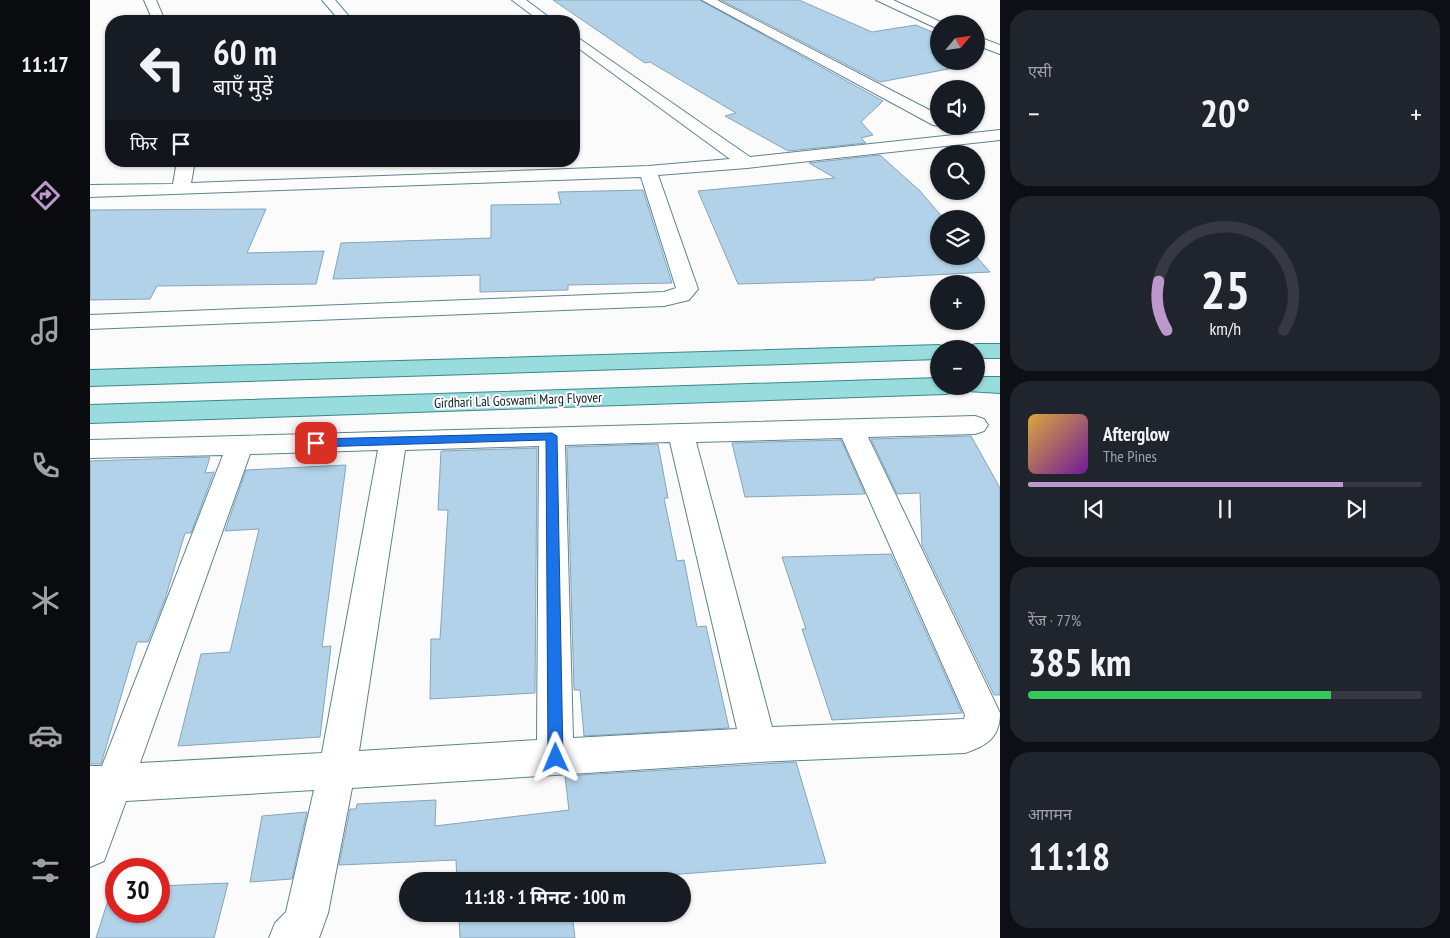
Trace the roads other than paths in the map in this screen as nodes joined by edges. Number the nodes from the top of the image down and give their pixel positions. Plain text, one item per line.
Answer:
1 (150, 0) edge
2 (328, 0) edge
3 (518, 0) edge
4 (708, 0) edge
5 (882, 0) edge
6 (156, 15) edge
7 (342, 15) edge
8 (539, 15) edge
9 (930, 20) edge
10 (580, 44) edge
11 (985, 44) edge
12 (1000, 50) edge
13 (930, 117) edge
14 (963, 135) edge
15 (1000, 135) edge
16 (970, 139) junction
17 (747, 163) junction
18 (185, 167) edge
19 (648, 171) junction
20 (181, 189) junction
21 (90, 191) edge
22 (90, 322) edge
23 (1000, 350) edge
24 (985, 351) edge
25 (930, 352) edge
26 (90, 378) edge
27 (1000, 384) edge
28 (985, 385) edge
29 (930, 387) edge
30 (90, 414) edge
31 (975, 424) dead end
32 (851, 428) junction
33 (682, 433) junction
34 (552, 436) junction
35 (393, 441) junction
36 (240, 445) junction
37 (90, 449) edge
38 (759, 745) junction
39 (556, 758) junction
40 (337, 771) junction
41 (102, 784) edge
42 (90, 846) edge
43 (290, 938) edge

1 - 6 street
2 - 7 street
3 - 8 street
4 - 13 street
5 - 9 street
10 - 17 street
11 - 12 street
14 - 16 street
15 - 16 street
16 - 17 street
17 - 19 street
18 - 20 street
19 - 20 street
19 - 22 street
20 - 21 street
23 - 24 main road
25 - 26 main road
27 - 28 main road
29 - 30 main road, Girdhari Lal Goswami Marg Flyover
31 - 32 street
32 - 33 street
32 - 38 street
33 - 34 street
33 - 38 street
34 - 35 street
34 - 39 street
35 - 36 street
35 - 40 street
36 - 37 street
36 - 41 street
38 - 39 street
39 - 40 street
40 - 41 street
40 - 43 street
41 - 42 street

